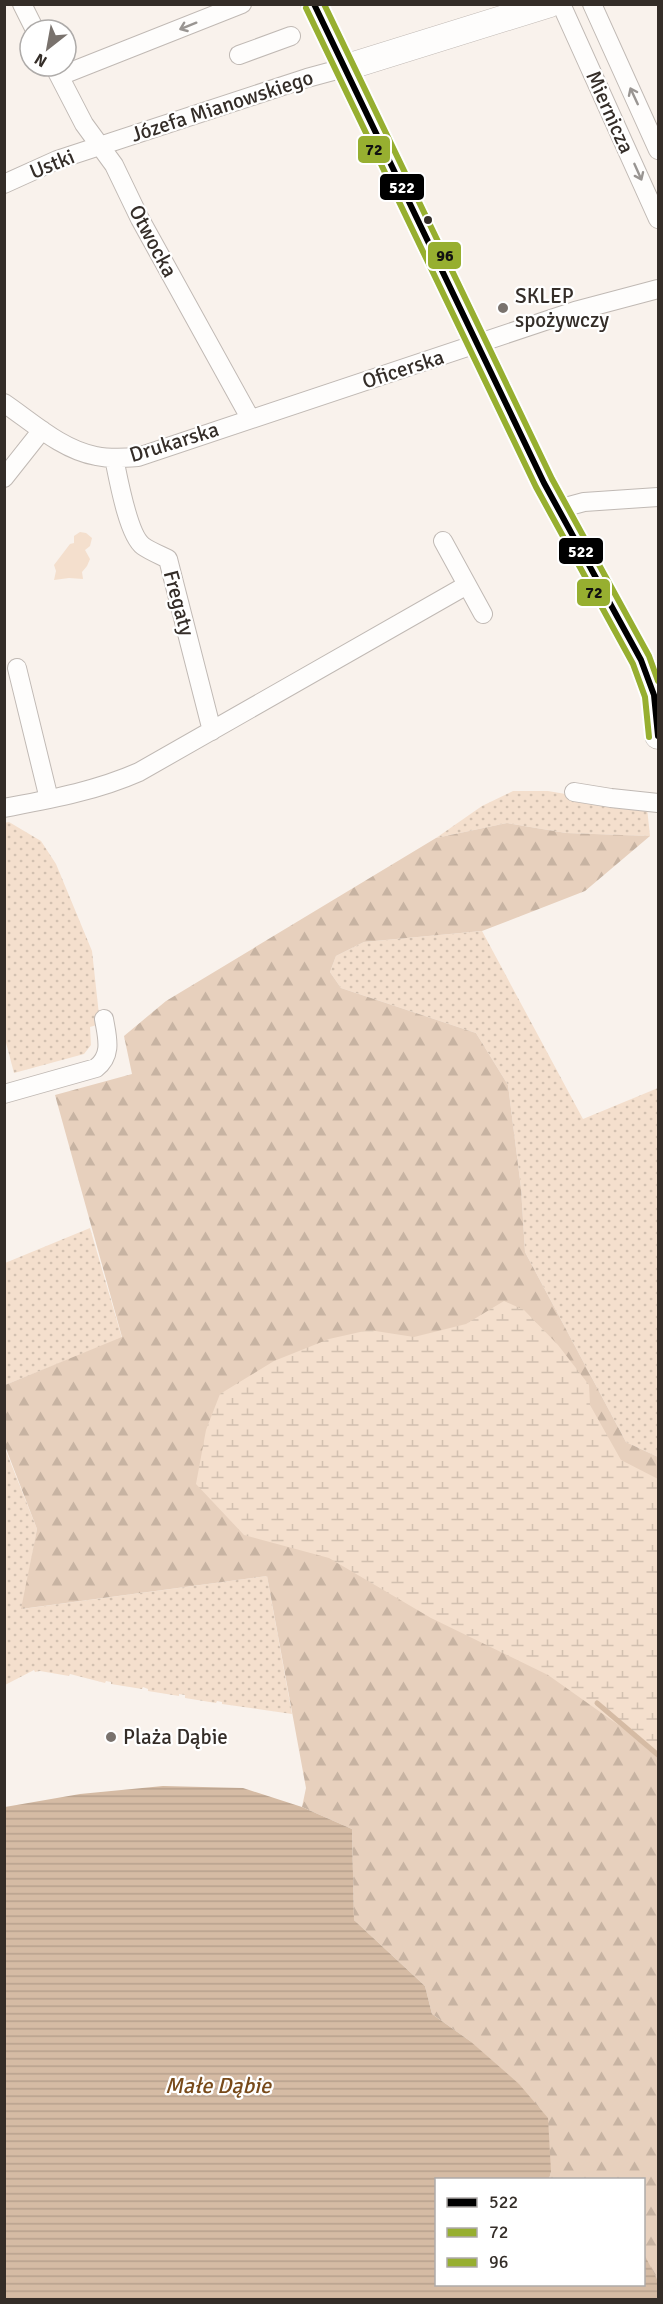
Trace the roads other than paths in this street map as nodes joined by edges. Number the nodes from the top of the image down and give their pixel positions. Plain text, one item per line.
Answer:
1 (22, 4) edge
2 (242, 4) edge
3 (314, 4) edge
4 (550, 4) edge
5 (561, 4) edge
6 (592, 4) edge
7 (29, 18) edge
8 (291, 36) dead end
9 (239, 56) dead end
10 (78, 63) edge
11 (344, 68) junction
12 (61, 78) edge
13 (100, 146) junction
14 (658, 150) edge
15 (4, 184) edge
16 (658, 219) edge
17 (658, 290) edge
18 (479, 344) junction
19 (4, 403) edge
20 (250, 418) junction
21 (42, 430) junction
22 (114, 458) junction
23 (4, 478) edge
24 (658, 497) edge
25 (558, 509) junction
26 (443, 541) dead end
27 (466, 585) junction
28 (483, 614) dead end
29 (17, 668) dead end
30 (212, 730) junction
31 (658, 736) edge
32 (574, 792) dead end
33 (50, 800) junction
34 (658, 803) edge
35 (4, 808) edge
36 (104, 1019) dead end
37 (4, 1094) edge

1 - 7 street
2 -> 10 street
3 - 11 street
4 - 11 street
5 -> 16 street, Miernicza
14 -> 6 street, Miernicza
8 - 9 street
11 - 13 street, Józefa Mianowskiego
11 - 18 street
12 - 13 street, Otwocka
13 - 15 street, Ustki
13 - 20 street, Otwocka
17 - 18 street, Oficerska
18 - 20 street, Oficerska
18 - 25 street
19 - 21 street, Drukarska
20 - 22 street, Drukarska
21 - 22 street, Drukarska
21 - 23 street
22 - 30 street, Fregaty
24 - 25 street
25 - 31 street
26 - 27 street
27 - 28 street
27 - 30 street
29 - 33 street
30 - 33 street
32 - 34 street
33 - 35 street
36 - 37 street

